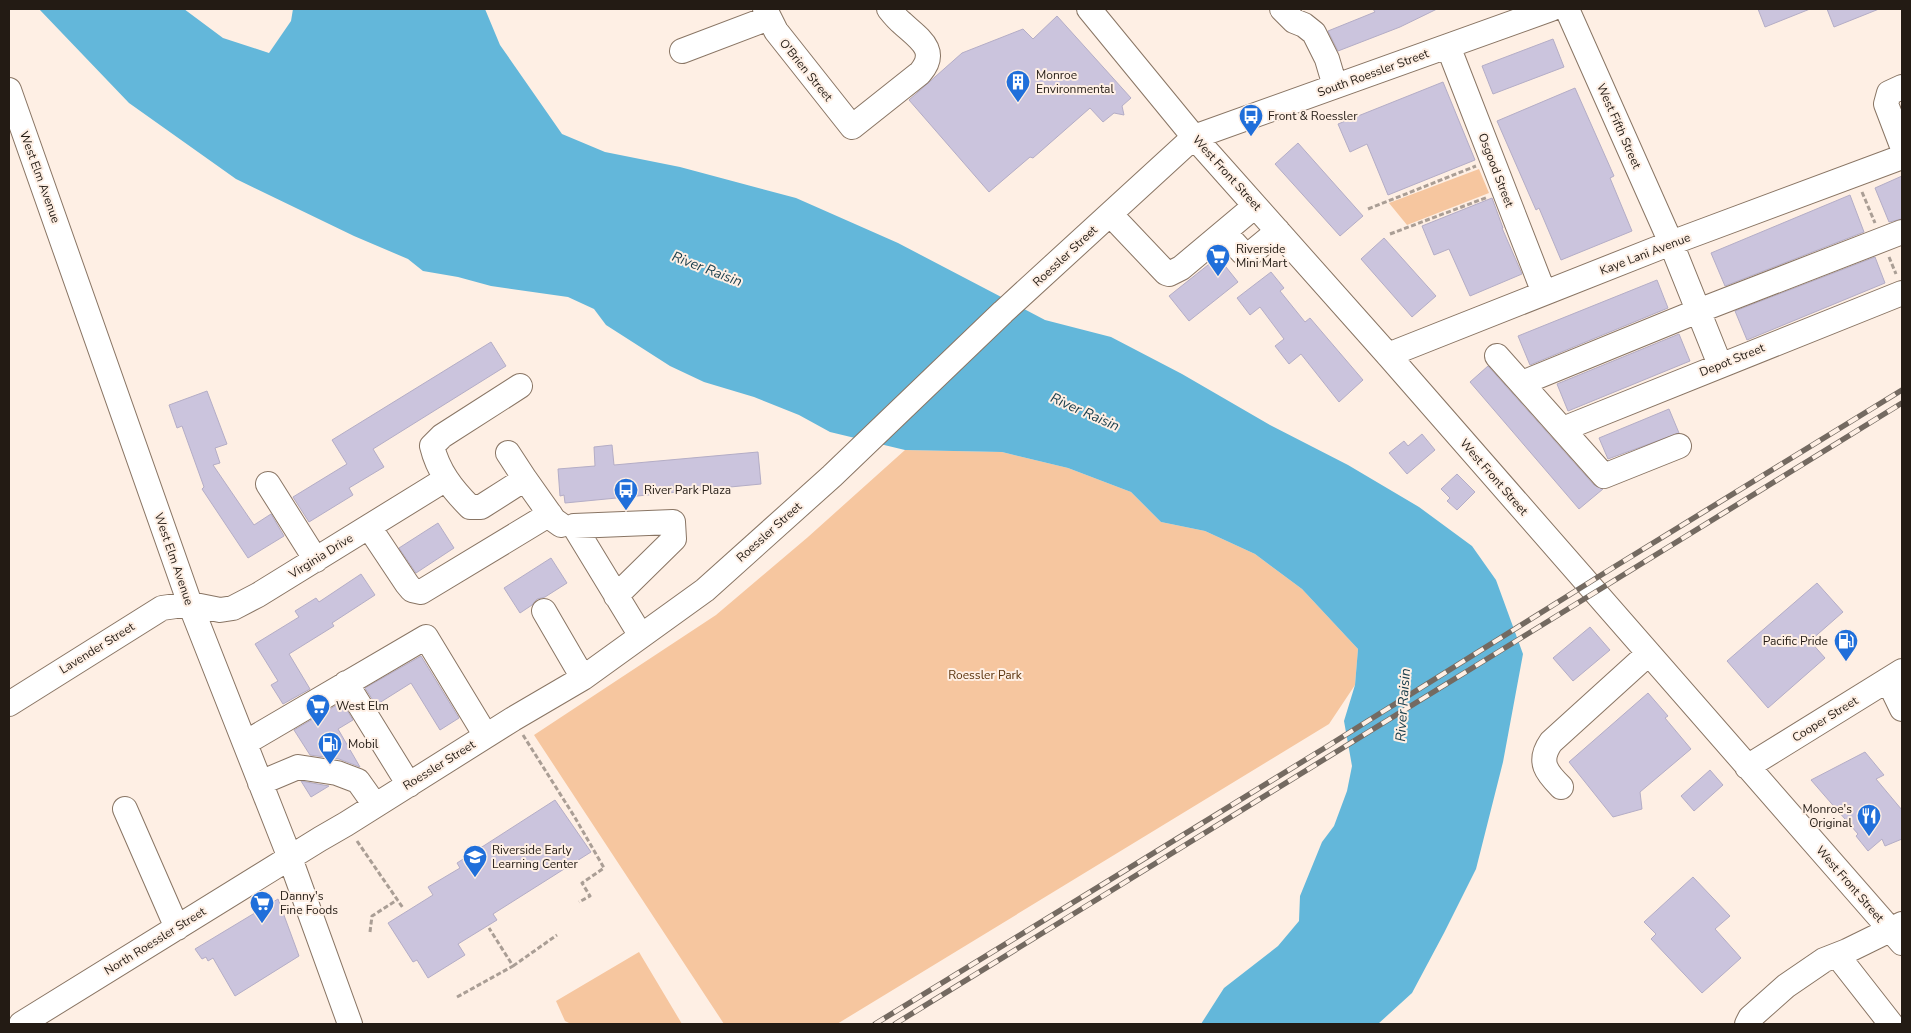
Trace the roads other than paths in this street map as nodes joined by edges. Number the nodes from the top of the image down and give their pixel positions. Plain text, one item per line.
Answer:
1 (889, 9) edge
2 (1090, 9) edge
3 (1282, 9) edge
4 (1551, 9) edge
5 (1567, 9) edge
6 (767, 14) edge
7 (1448, 46) junction
8 (682, 51) dead end
9 (1335, 86) junction
10 (1902, 88) edge
11 (9, 90) edge
12 (1194, 137) junction
13 (1902, 146) edge
14 (1902, 157) edge
15 (1255, 206) junction
16 (1110, 214) junction
17 (1278, 231) junction
18 (1224, 232) junction
19 (1902, 232) edge
20 (1671, 243) junction
21 (1544, 293) junction
22 (1902, 293) edge
23 (1698, 311) junction
24 (1388, 355) junction
25 (1497, 356) dead end
26 (1720, 365) junction
27 (1522, 383) junction
28 (520, 386) dead end
29 (1563, 429) junction
30 (1679, 446) dead end
31 (508, 454) dead end
32 (525, 479) junction
33 (446, 480) junction
34 (268, 484) dead end
35 (550, 514) junction
36 (574, 526) junction
37 (369, 527) junction
38 (316, 560) junction
39 (616, 596) junction
40 (190, 604) junction
41 (544, 612) dead end
42 (641, 636) junction
43 (1648, 654) junction
44 (1895, 676) edge
45 (583, 678) junction
46 (346, 683) junction
47 (9, 704) edge
48 (1902, 709) edge
49 (486, 736) junction
50 (244, 743) junction
51 (1747, 767) junction
52 (260, 782) junction
53 (409, 784) junction
54 (1561, 787) dead end
55 (375, 805) junction
56 (125, 809) dead end
57 (290, 858) junction
58 (177, 928) junction
59 (1898, 932) edge
60 (1837, 955) junction
61 (21, 1024) edge
62 (350, 1024) edge
63 (1747, 1024) edge
64 (1891, 1024) edge

1 - 6 street, O'Brien Street
2 - 12 street, West Front Street
3 - 9 street
4 - 7 street, South Roessler Street
5 - 20 street, West Fifth Street
6 - 8 street
7 - 9 street, South Roessler Street
7 - 21 street, Osgood Street
9 - 12 street, South Roessler Street
10 - 13 street
11 - 40 street, West Elm Avenue
12 - 15 street, West Front Street
12 - 16 street, Roessler Street
14 - 20 street, Kaye Lani Avenue
15 - 17 street, West Front Street
15 - 18 street
16 - 18 street
16 - 42 street, Roessler Street
17 - 18 street
17 - 24 street, West Front Street
19 - 23 street
20 - 21 street, Kaye Lani Avenue
20 - 23 street, West Fifth Street
21 - 24 street, Kaye Lani Avenue
22 - 26 street, Depot Street
23 - 26 street, West Fifth Street
23 - 27 street
24 - 43 street, West Front Street
25 - 27 street
26 - 29 street, Depot Street
27 - 29 street
28 - 33 street
29 - 30 street
31 - 32 street
32 - 33 street
32 - 35 street
33 - 37 street, Virginia Drive
34 - 38 street
35 - 36 street
35 - 37 street
36 - 39 street
36 - 39 street
37 - 38 street, Virginia Drive
38 - 40 street, Virginia Drive
39 - 42 street
40 - 47 street, Lavender Street
40 - 50 street, West Elm Avenue
41 - 45 street
42 - 45 street, Roessler Street
43 - 51 street, West Front Street
43 - 54 street
44 - 48 street
44 - 51 street, Cooper Street
45 - 49 street, Roessler Street
46 - 49 street
46 - 50 street
46 - 53 street
49 - 53 street, Roessler Street
50 - 52 street, West Elm Avenue
51 - 59 street, West Front Street
52 - 55 street
52 - 57 street, West Elm Avenue
53 - 55 street, Roessler Street
55 - 57 street, Roessler Street
56 - 58 street
57 - 58 street, North Roessler Street
57 - 62 street, West Elm Avenue
58 - 61 street, North Roessler Street
59 - 60 street
60 - 63 street
60 - 64 street

